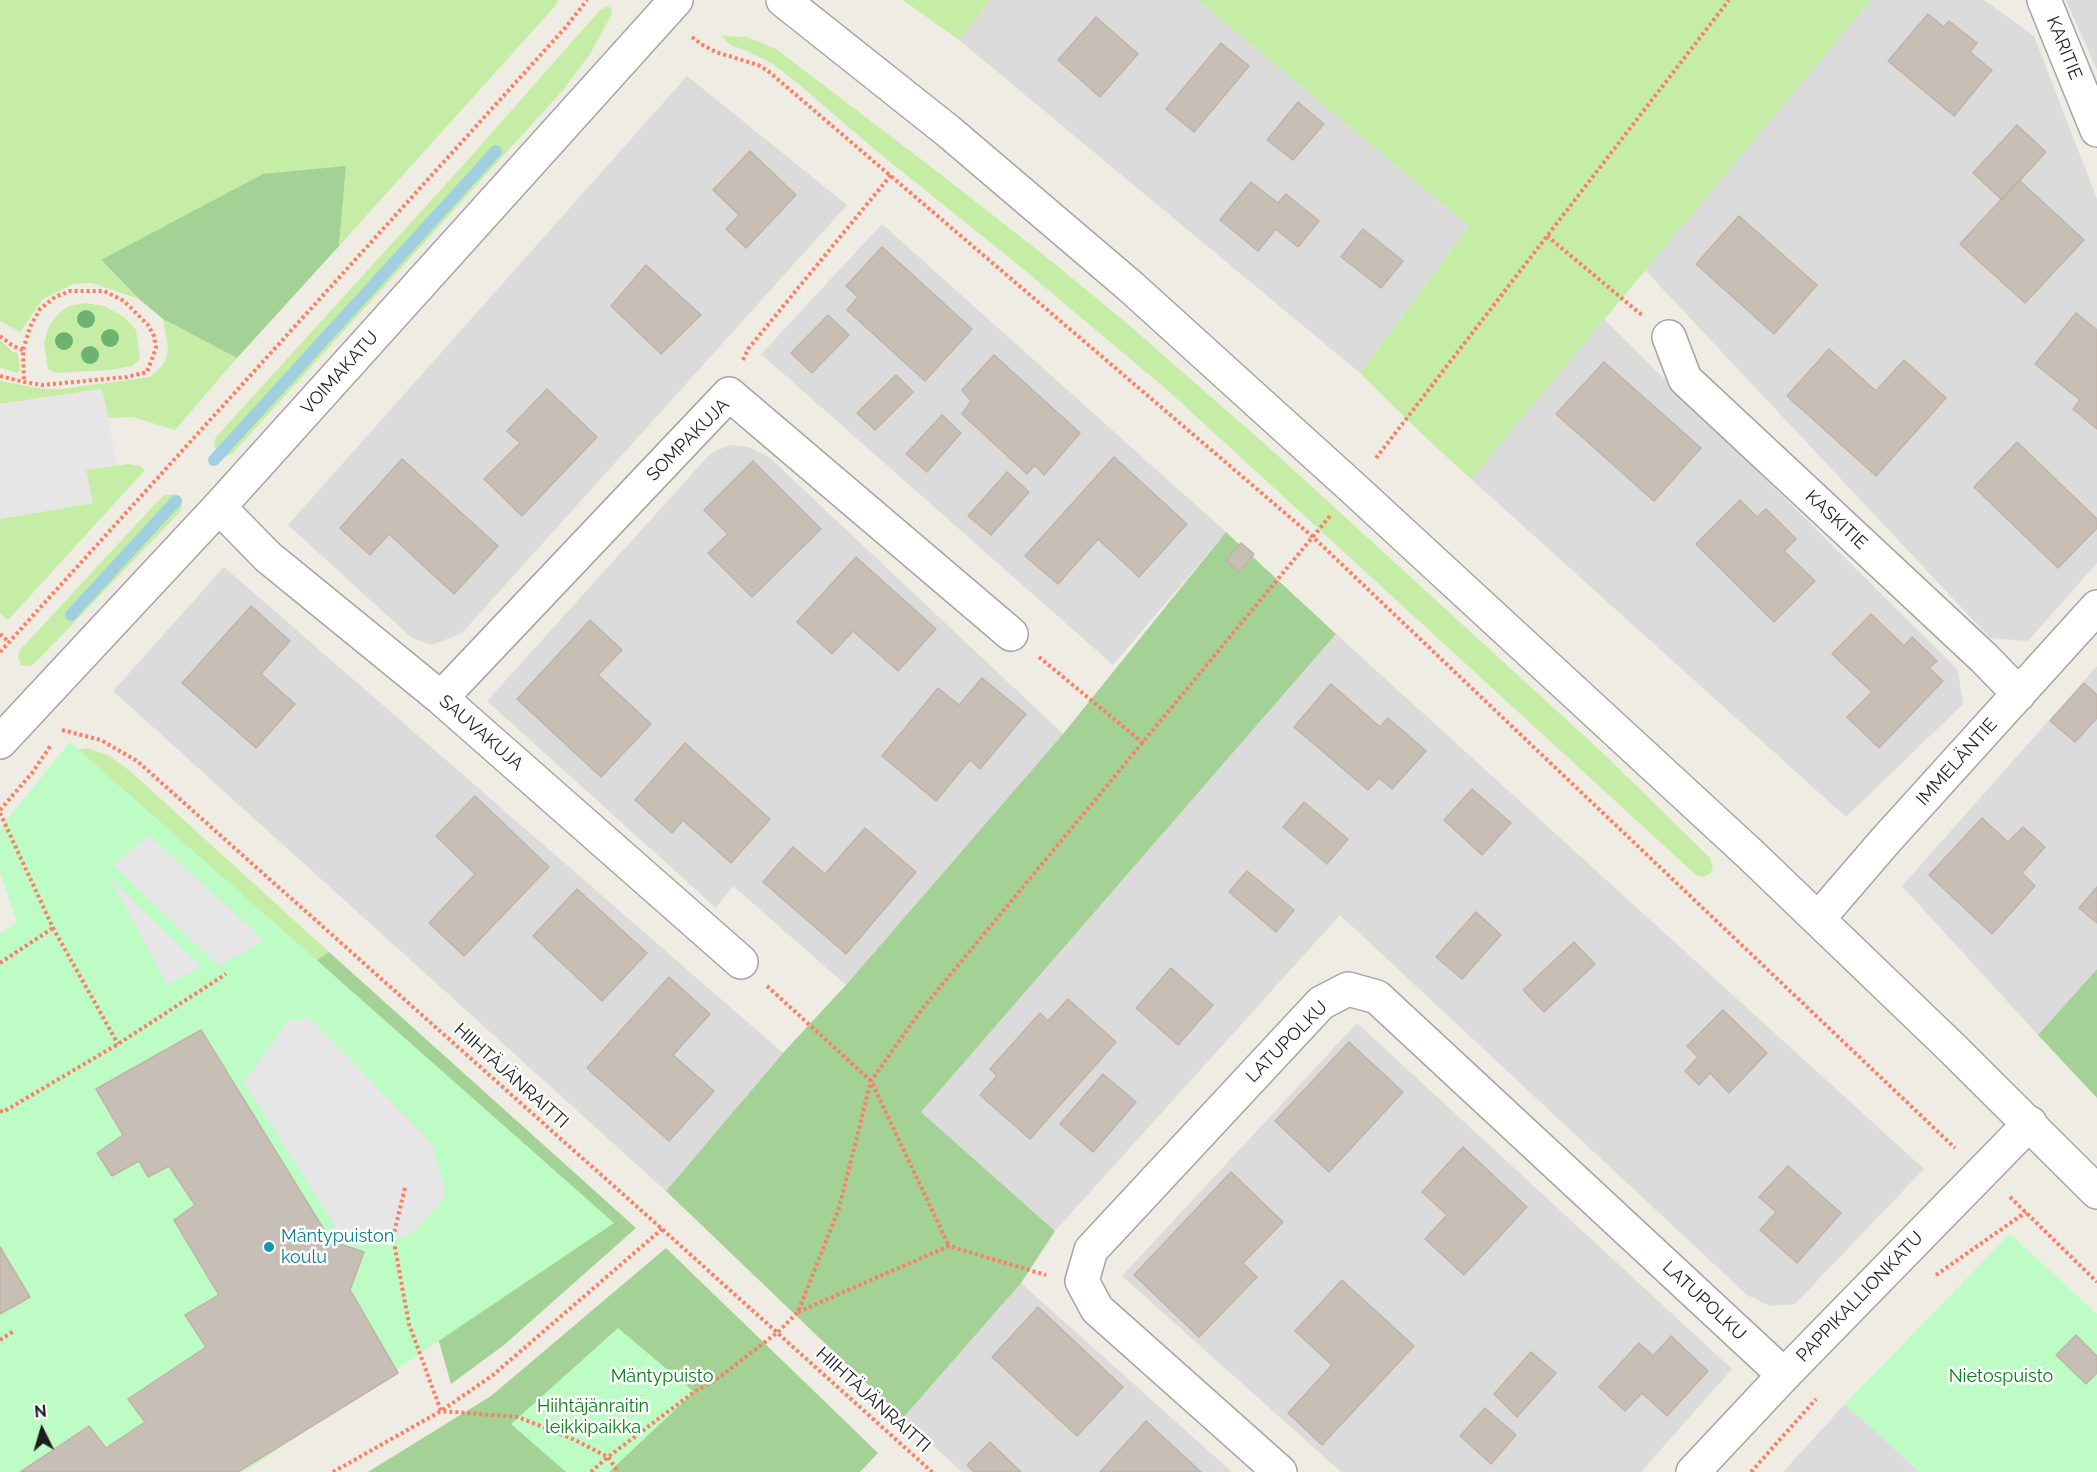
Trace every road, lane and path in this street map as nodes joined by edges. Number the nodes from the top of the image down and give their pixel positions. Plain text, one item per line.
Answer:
1 (587, 0) edge
2 (676, 0) edge
3 (783, 0) edge
4 (1728, 0) edge
5 (2044, 0) edge
6 (701, 44) dead end
7 (2097, 130) edge
8 (891, 175) junction
9 (1547, 236) junction
10 (0, 336) edge
11 (1669, 337) joint
12 (23, 350) junction
13 (0, 376) edge
14 (24, 382) junction
15 (729, 394) junction
16 (1353, 488) junction
17 (219, 507) junction
18 (1313, 537) junction
19 (2097, 607) edge
20 (0, 634) edge
21 (1011, 634) joint
22 (9, 642) junction
23 (0, 652) edge
24 (2019, 694) junction
25 (441, 698) junction
26 (70, 721) dead end
27 (56, 726) dead end
28 (62, 730) junction
29 (0, 742) edge
30 (1143, 743) junction
31 (0, 811) edge
32 (1818, 919) junction
33 (53, 928) junction
34 (741, 962) joint
35 (0, 963) edge
36 (226, 974) dead end
37 (118, 1044) junction
38 (871, 1081) junction
39 (0, 1111) edge
40 (2030, 1123) junction
41 (1949, 1143) dead end
42 (405, 1188) dead end
43 (2097, 1192) edge
44 (662, 1228) junction
45 (949, 1246) junction
46 (1082, 1281) junction
47 (2097, 1282) edge
48 (1928, 1284) dead end
49 (798, 1312) junction
50 (14, 1331) dead end
51 (778, 1332) junction
52 (0, 1340) edge
53 (1784, 1375) junction
54 (1822, 1393) dead end
55 (441, 1411) junction
56 (608, 1457) junction
57 (333, 1472) edge
58 (591, 1472) edge
59 (618, 1472) edge
60 (932, 1472) edge
61 (1280, 1472) edge
62 (1693, 1472) edge
63 (1751, 1472) edge

1 - 22 path
2 - 17 street, VOIMAKATU
3 - 16 street
4 - 9 path
5 - 7 street, KARITIE
6 - 8 path
8 - 15 path
8 - 18 path
9 - 11 path
9 - 16 path
10 - 12 path
11 - 24 street, KASKITIE
12 - 14 path
12 - 14 path
13 - 14 path
15 - 21 street, SOMPAKUJA
15 - 25 street, SOMPAKUJA
16 - 18 path
16 - 32 street
17 - 25 street, SAUVAKUJA
17 - 29 street, VOIMAKATU
18 - 30 path
18 - 41 path
19 - 24 street, IMMELÄNTIE
20 - 22 path
21 - 30 path
22 - 23 path
24 - 32 street, IMMELÄNTIE
25 - 34 street, SAUVAKUJA
26 - 28 path
27 - 28 path, HIIHTÄJÄNRAITTI
28 - 31 path
28 - 44 path, HIIHTÄJÄNRAITTI
30 - 38 path
31 - 33 path
32 - 40 street
33 - 35 path
33 - 37 path
34 - 38 path
36 - 37 path
37 - 39 path
38 - 45 path
38 - 49 path
40 - 43 street
40 - 53 street, PAPPIKALLIONKATU
42 - 55 path
44 - 51 path, HIIHTÄJÄNRAITTI
44 - 55 path
45 - 46 path
45 - 49 path
46 - 53 street, LATUPOLKU
46 - 61 street
47 - 48 path
49 - 51 path
50 - 52 path
51 - 56 path
51 - 60 path, HIIHTÄJÄNRAITTI
53 - 62 street, PAPPIKALLIONKATU
54 - 63 path
55 - 56 path
55 - 57 path
56 - 58 path
56 - 59 path

